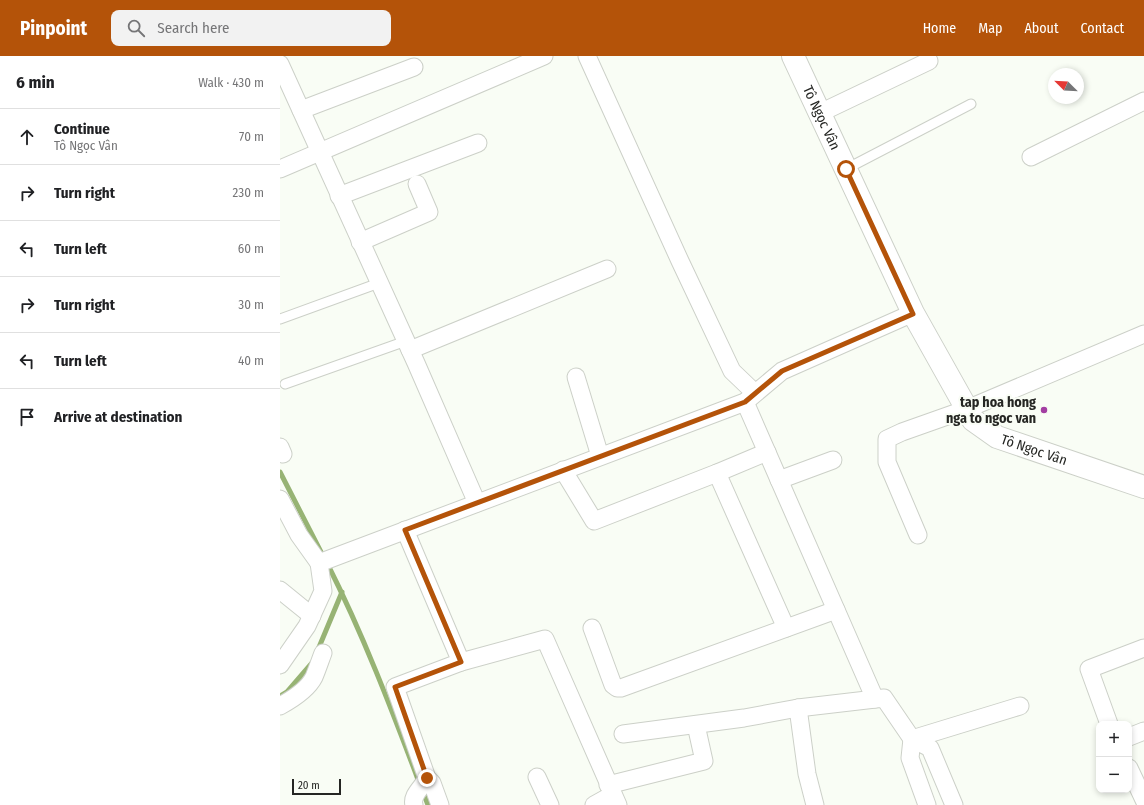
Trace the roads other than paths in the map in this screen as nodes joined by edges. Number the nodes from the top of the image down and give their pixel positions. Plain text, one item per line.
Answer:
1 (544, 56) edge
2 (587, 56) edge
3 (793, 56) edge
4 (930, 62) dead end
5 (280, 64) edge
6 (414, 67) dead end
7 (1144, 101) edge
8 (971, 104) dead end
9 (301, 110) junction
10 (820, 113) junction
11 (478, 143) dead end
12 (320, 153) junction
13 (1031, 157) dead end
14 (280, 169) edge
15 (846, 169) junction
16 (417, 184) dead end
17 (339, 196) junction
18 (360, 242) junction
19 (607, 269) dead end
20 (379, 283) junction
21 (913, 314) junction
22 (280, 319) edge
23 (1144, 334) edge
24 (408, 346) junction
25 (576, 377) dead end
26 (285, 384) dead end
27 (750, 398) junction
28 (966, 409) junction
29 (767, 452) junction
30 (600, 456) junction
31 (833, 460) dead end
32 (563, 470) junction
33 (717, 473) junction
34 (787, 477) junction
35 (1144, 487) edge
36 (280, 499) edge
37 (477, 503) junction
38 (405, 530) junction
39 (918, 535) dead end
40 (321, 562) junction
41 (280, 590) edge
42 (836, 610) junction
43 (312, 616) junction
44 (592, 628) dead end
45 (786, 628) junction
46 (1144, 648) edge
47 (322, 653) dead end
48 (283, 655) edge
49 (461, 662) junction
50 (875, 699) junction
51 (280, 706) edge
52 (1020, 706) dead end
53 (798, 708) junction
54 (1108, 721) edge
55 (696, 724) junction
56 (1144, 731) edge
57 (623, 734) dead end
58 (1132, 736) edge
59 (912, 739) junction
60 (1132, 774) edge
61 (537, 777) dead end
62 (420, 791) edge
63 (613, 795) edge
64 (1144, 800) edge
65 (440, 805) edge
66 (550, 805) edge
67 (594, 805) edge
68 (815, 805) edge
69 (927, 805) edge
70 (954, 805) edge

1 - 12 street
2 - 27 street
3 - 10 street, Tô Ngọc Vân
4 - 10 street
5 - 9 street
6 - 9 street
7 - 13 street
8 - 15 lane
9 - 12 street
10 - 15 street, Tô Ngọc Vân
11 - 17 street
12 - 14 street
12 - 17 street
15 - 21 street, Tô Ngọc Vân
16 - 18 street
17 - 18 street
18 - 20 street
19 - 24 street
20 - 22 lane
20 - 24 street
21 - 27 street
21 - 28 street, Tô Ngọc Vân
23 - 28 street
24 - 26 lane
24 - 37 street
25 - 30 street
27 - 29 street
27 - 30 street
28 - 35 street, Tô Ngọc Vân
28 - 39 street
29 - 33 street
29 - 34 street
30 - 32 street
31 - 34 street
32 - 33 street
32 - 37 street
33 - 45 street
34 - 42 street
36 - 40 street
37 - 38 street
38 - 40 street
38 - 49 street
40 - 43 street
41 - 43 street
42 - 45 street
42 - 50 street
43 - 48 street
44 - 45 street
46 - 54 street
47 - 51 street
49 - 62 street
49 - 63 street
50 - 53 street
50 - 59 street
52 - 59 street
53 - 55 street
53 - 68 street
55 - 57 street
55 - 63 street
56 - 58 street
59 - 69 street
59 - 70 street
60 - 64 street
61 - 66 street
62 - 65 street
63 - 67 street

